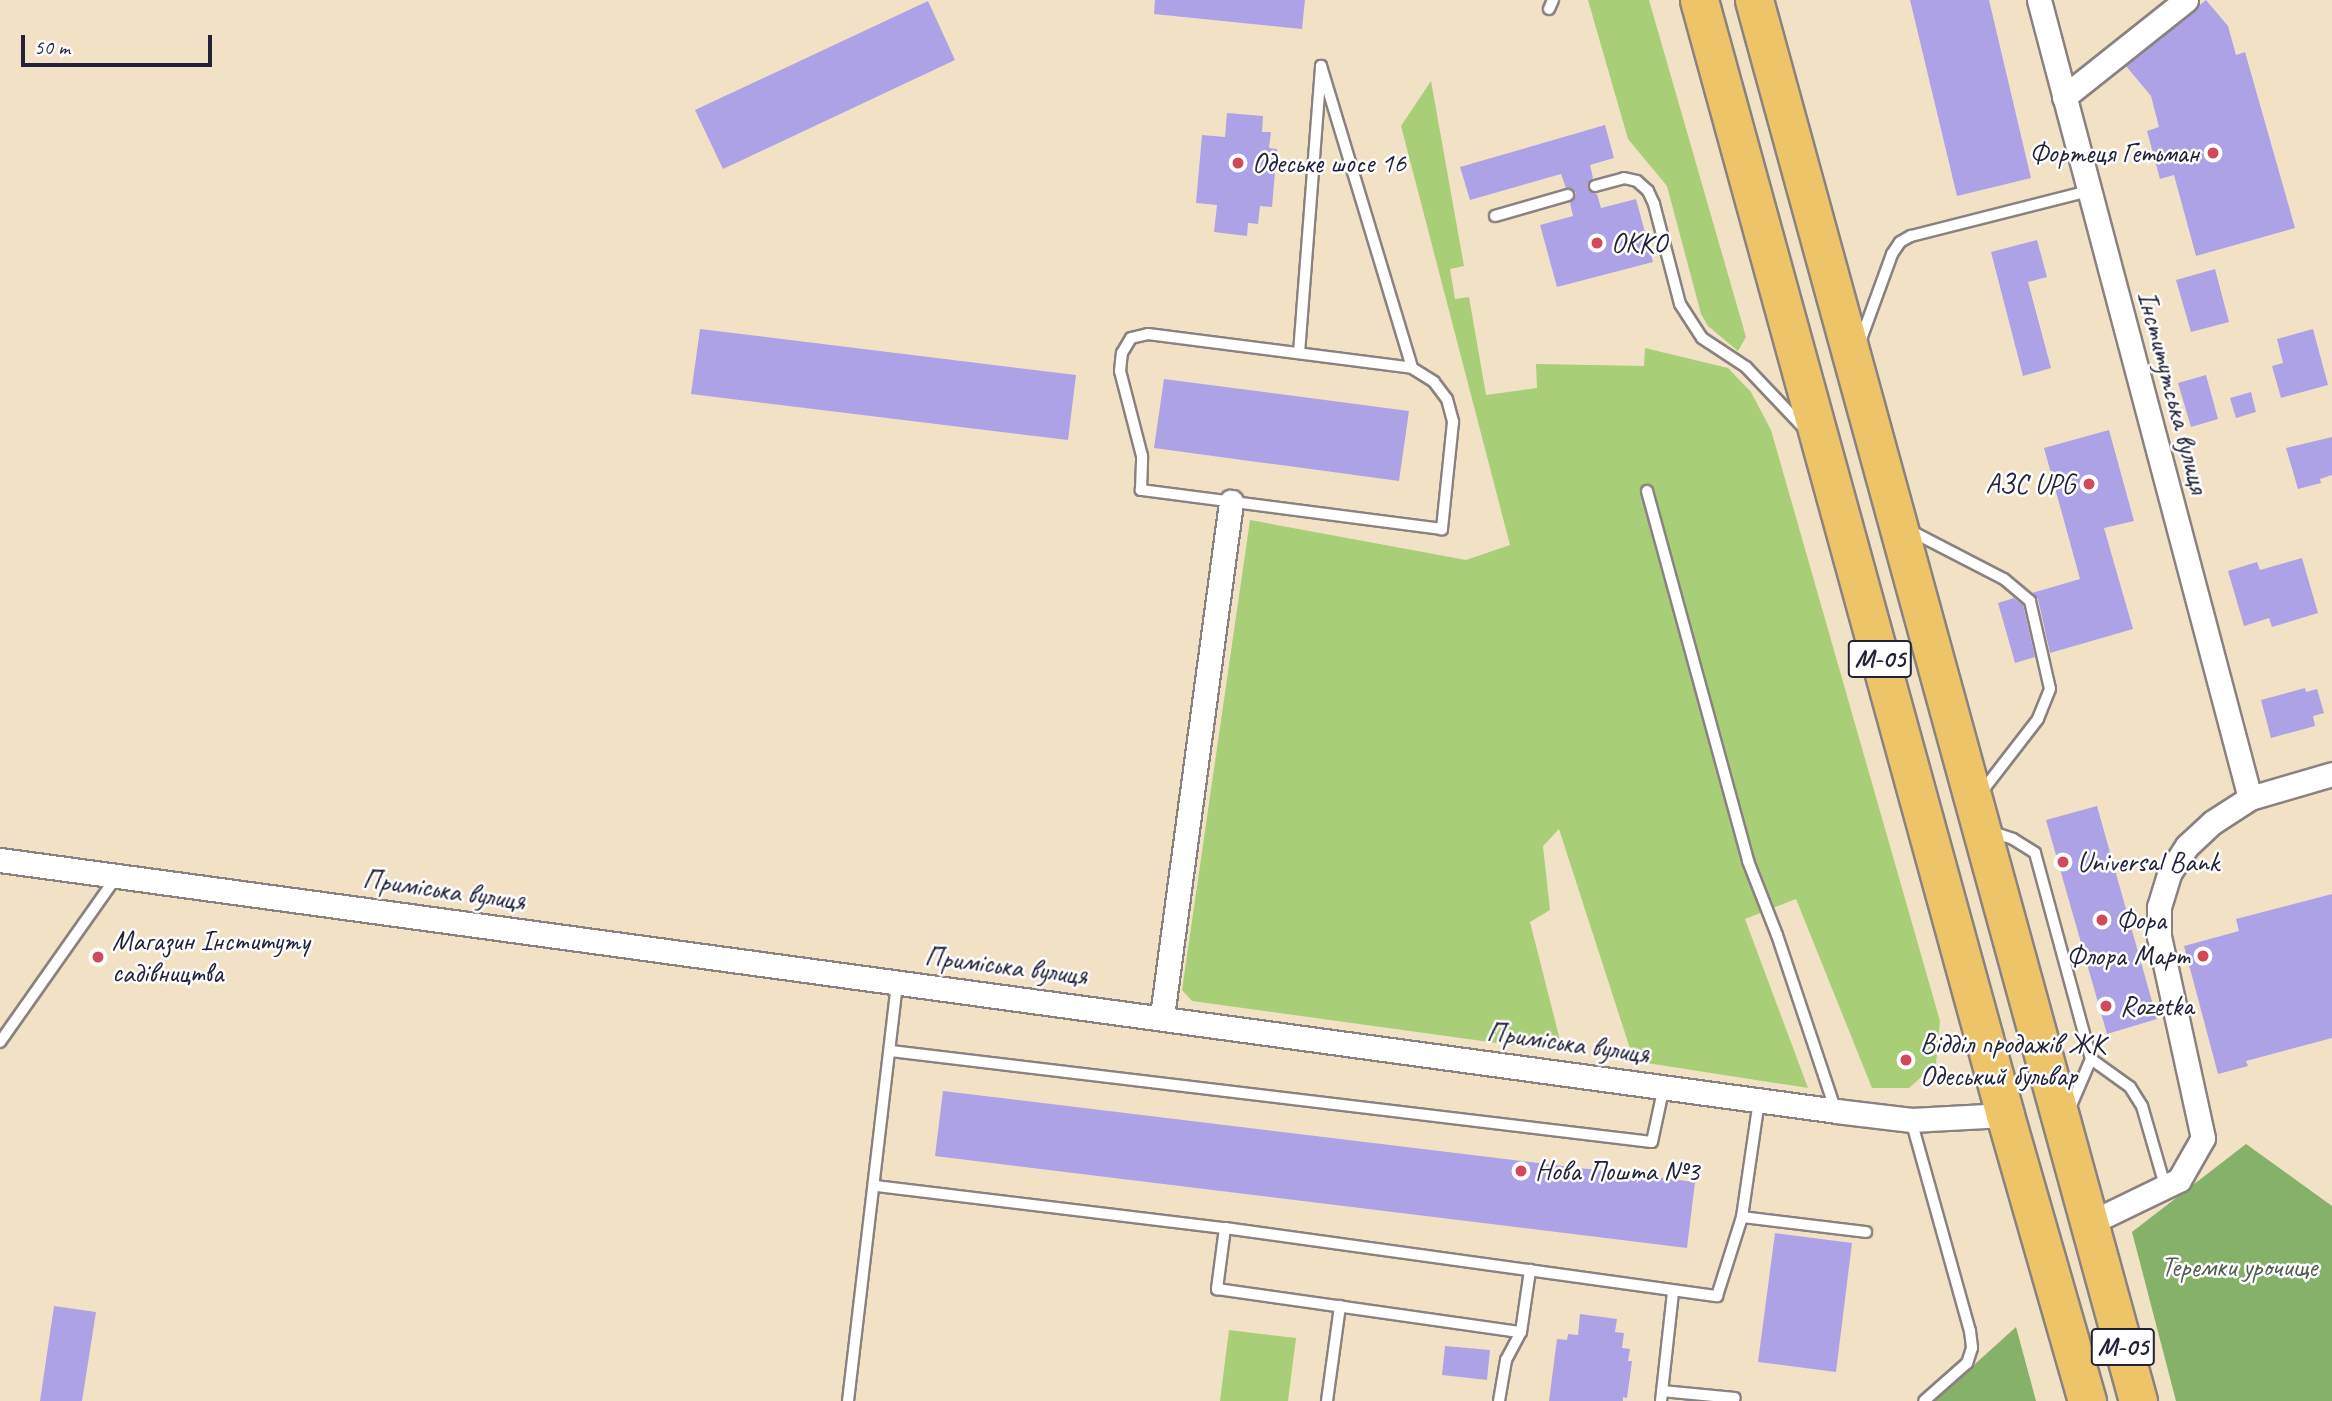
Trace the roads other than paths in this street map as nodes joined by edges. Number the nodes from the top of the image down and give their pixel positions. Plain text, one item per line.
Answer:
1 (1699, 0) edge
2 (1754, 0) edge
3 (2039, 0) edge
4 (2186, 0) edge
5 (2064, 97) junction
6 (1595, 187) dead end
7 (2089, 191) junction
8 (1568, 195) dead end
9 (1495, 216) dead end
10 (1299, 353) junction
11 (1853, 361) junction
12 (1412, 368) junction
13 (1822, 447) junction
14 (1647, 491) dead end
15 (1231, 502) junction
16 (1899, 525) junction
17 (2332, 774) edge
18 (2249, 798) junction
19 (1978, 815) junction
20 (0, 859) edge
21 (118, 875) junction
22 (897, 982) junction
23 (1162, 1017) junction
24 (0, 1042) edge
25 (891, 1051) junction
26 (2091, 1059) junction
27 (1664, 1086) junction
28 (1759, 1100) junction
29 (1836, 1111) junction
30 (2005, 1115) junction
31 (1911, 1120) junction
32 (2063, 1125) junction
33 (876, 1185) junction
34 (2166, 1189) junction
35 (1742, 1217) junction
36 (2090, 1223) junction
37 (1225, 1228) junction
38 (1866, 1232) dead end
39 (1530, 1270) junction
40 (1673, 1292) junction
41 (1340, 1307) junction
42 (1521, 1332) junction
43 (1662, 1396) edge
44 (1735, 1398) dead end
45 (848, 1401) edge
46 (1327, 1401) edge
47 (1499, 1401) edge
48 (1924, 1401) edge
49 (2087, 1401) edge
50 (2138, 1401) edge

1 - 13 highway, М-05
2 - 11 highway, М-05
3 - 5 street, Інститутська вулиця
4 - 5 street
5 - 7 street, Інститутська вулиця
6 - 13 lane
7 - 11 lane
7 - 18 street, Інститутська вулиця
8 - 9 lane
10 - 12 lane
10 - 12 lane
10 - 15 lane
11 - 16 highway, М-05
12 - 15 lane
13 - 30 highway, М-05
14 - 29 lane
15 - 23 street
16 - 19 highway, М-05
16 - 19 lane
17 - 18 street
18 - 34 street
19 - 26 lane
19 - 32 highway, М-05
20 - 21 street, Приміська вулиця
21 - 22 street, Приміська вулиця
21 - 24 lane
22 - 23 street, Приміська вулиця
22 - 25 lane
23 - 27 street, Приміська вулиця
25 - 27 lane
25 - 33 lane
26 - 32 lane
26 - 34 lane
27 - 28 street, Приміська вулиця
28 - 29 street, Приміська вулиця
28 - 35 lane
29 - 31 street, Приміська вулиця
30 - 31 street, Приміська вулиця
30 - 49 highway, М-05
31 - 48 lane
32 - 36 highway, М-05
33 - 37 lane
33 - 45 lane
34 - 36 street
35 - 38 lane
35 - 40 lane
36 - 50 highway, М-05
37 - 39 lane
37 - 41 lane
39 - 40 lane
39 - 42 lane
40 - 43 lane
41 - 42 lane
41 - 46 lane
42 - 47 lane
43 - 44 lane

